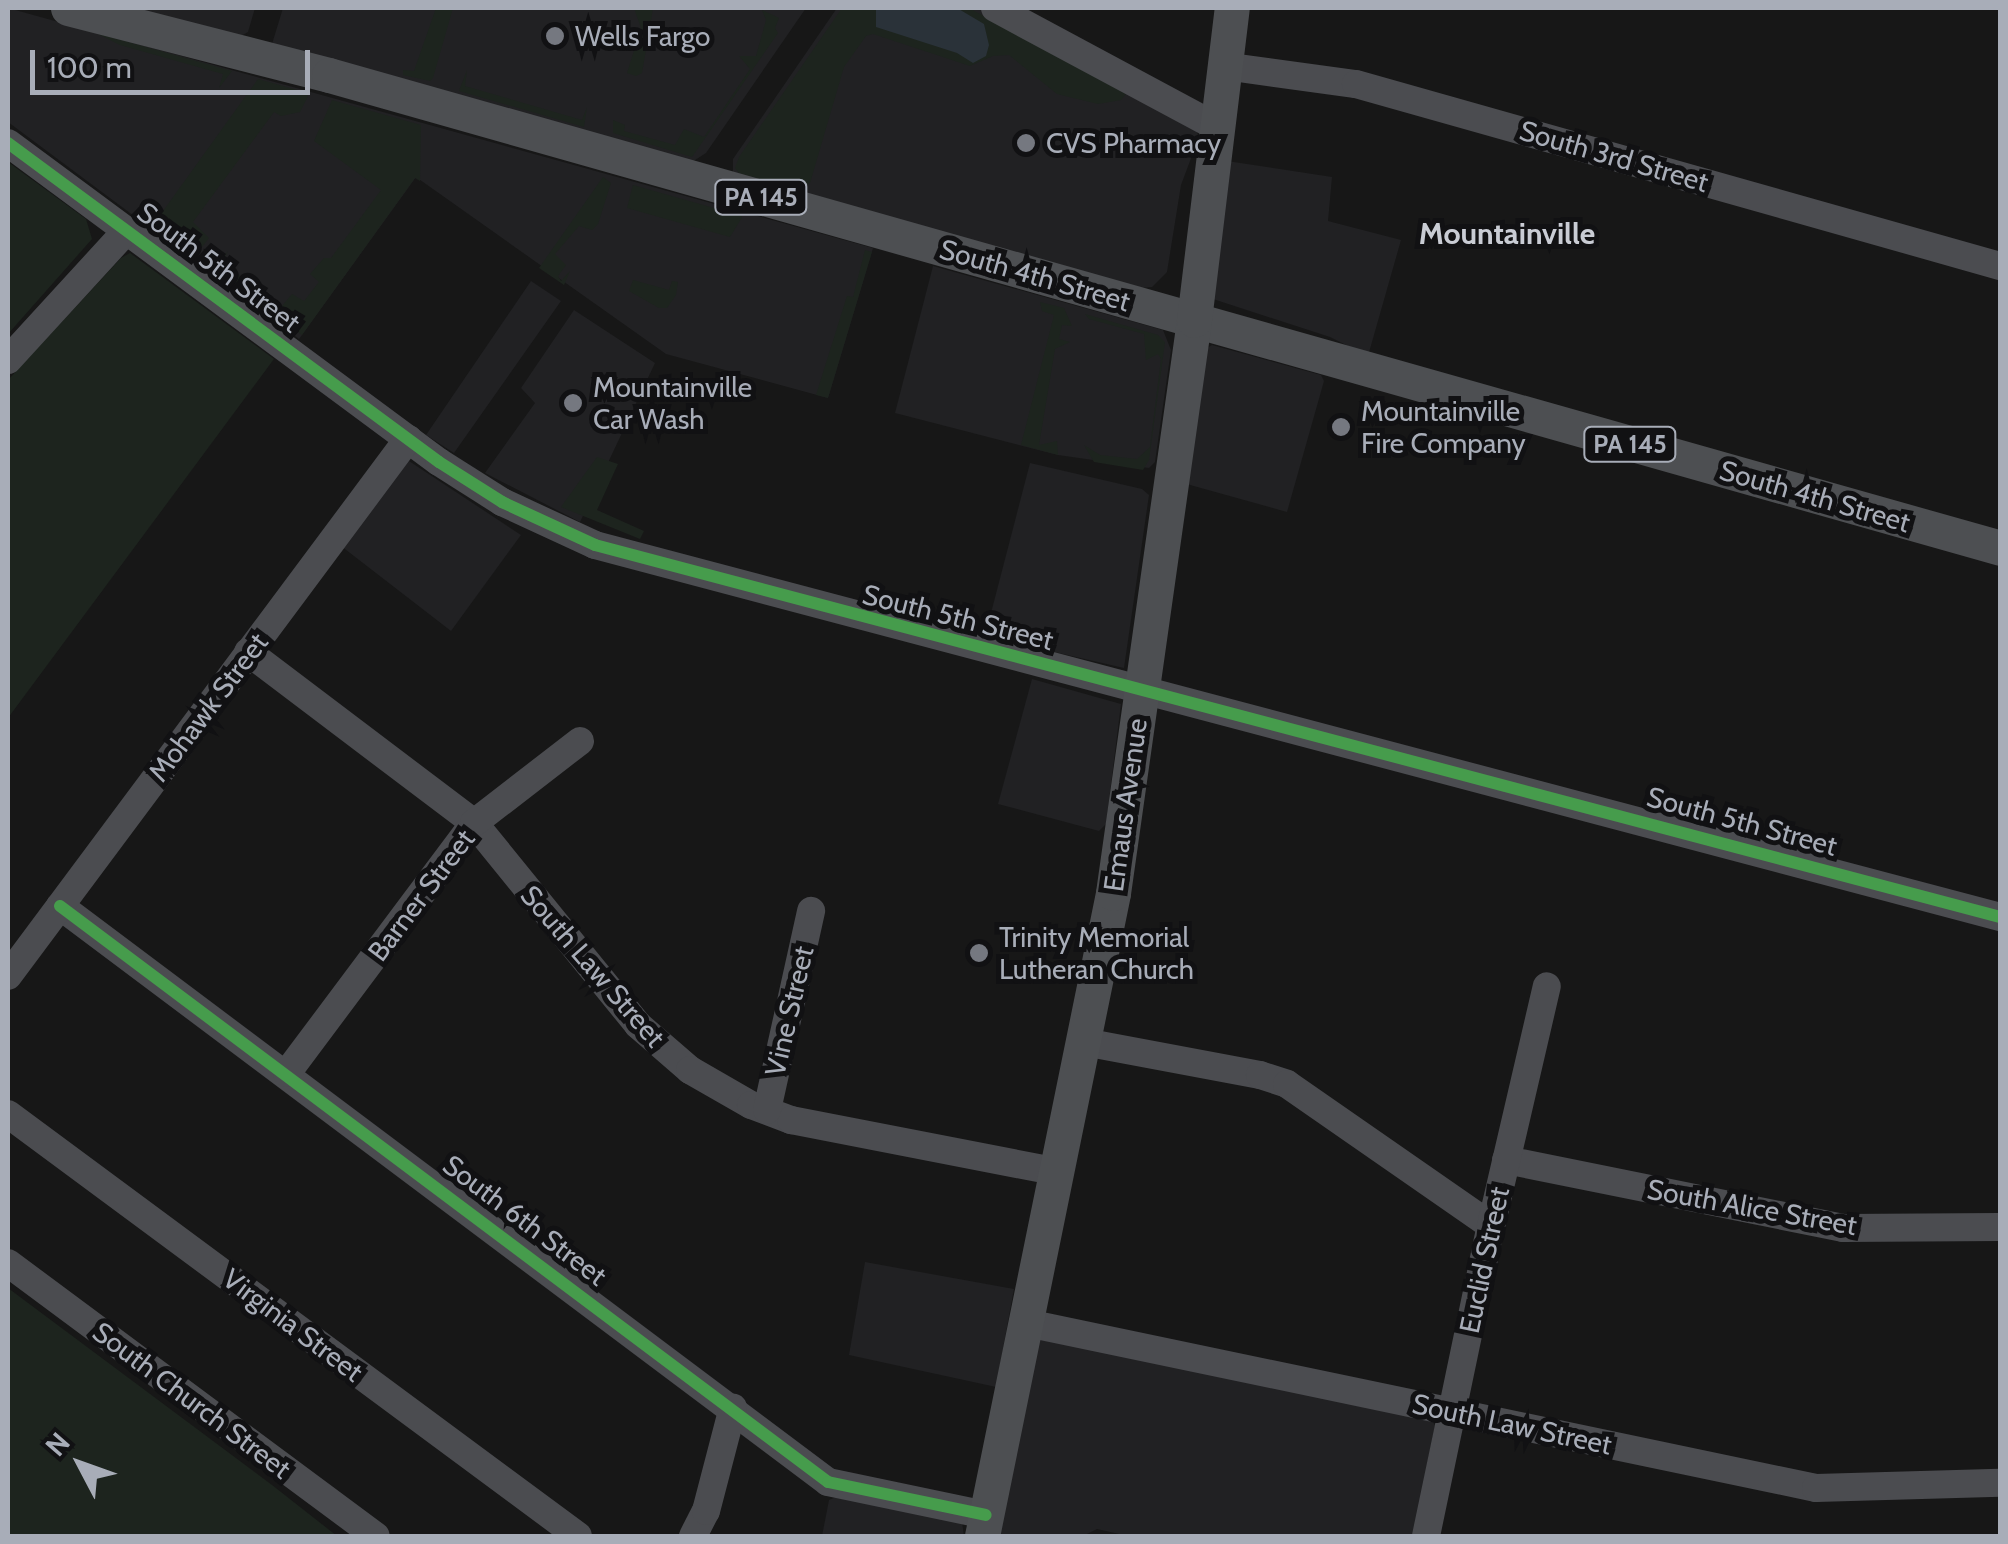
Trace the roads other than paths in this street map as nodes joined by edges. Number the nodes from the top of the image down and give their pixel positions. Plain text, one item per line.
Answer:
1 (68, 8) edge
2 (995, 8) edge
3 (1232, 8) edge
4 (1224, 66) junction
5 (1217, 127) junction
6 (8, 143) edge
7 (127, 230) junction
8 (2000, 266) edge
9 (1194, 320) junction
10 (8, 360) edge
11 (408, 439) junction
12 (2000, 548) edge
13 (248, 652) junction
14 (1142, 690) junction
15 (580, 741) dead end
16 (474, 824) junction
17 (60, 906) junction
18 (811, 911) dead end
19 (2000, 916) edge
20 (8, 976) edge
21 (1547, 986) dead end
22 (1084, 1042) junction
23 (286, 1074) junction
24 (766, 1110) junction
25 (8, 1114) edge
26 (1506, 1160) junction
27 (1059, 1172) junction
28 (1490, 1226) junction
29 (2000, 1227) edge
30 (8, 1263) edge
31 (1027, 1323) junction
32 (734, 1407) junction
33 (1451, 1412) junction
34 (2000, 1483) edge
35 (984, 1526) edge
36 (376, 1536) edge
37 (578, 1536) edge
38 (693, 1536) edge
39 (1426, 1536) edge

1 - 9 main road, South 4th Street / PA 145
2 - 5 street
3 - 4 main road, Emaus Avenue
4 - 5 main road, Emaus Avenue
4 - 8 street, South 3rd Street
5 - 9 main road, Emaus Avenue
6 - 7 street, South 5th Street
7 - 10 street
7 - 11 street, South 5th Street
9 - 12 main road, South 4th Street / PA 145
9 - 14 main road, Emaus Avenue
11 - 13 street, Mohawk Street
11 - 14 street, South 5th Street
13 - 16 street, South Law Street
13 - 17 street, Mohawk Street
14 - 19 street, South 5th Street
14 - 22 main road, Emaus Avenue
15 - 16 street, Barner Street
16 - 23 street, Barner Street
16 - 24 street, South Law Street
17 - 20 street, Mohawk Street
17 - 23 street, South 6th Street
18 - 24 street, Vine Street
21 - 26 street, Euclid Street
22 - 27 main road, Emaus Avenue
22 - 28 street
23 - 32 street, South 6th Street
24 - 27 street, South Law Street
25 - 37 street, Virginia Street
26 - 28 street, Euclid Street
26 - 29 street, South Alice Street
27 - 31 main road, Emaus Avenue
28 - 33 street, Euclid Street
30 - 36 street, South Church Street
31 - 33 street, South Law Street
31 - 35 main road, Emaus Avenue
32 - 35 street, South 6th Street
32 - 38 street
33 - 34 street, South Law Street
33 - 39 street, Euclid Street

